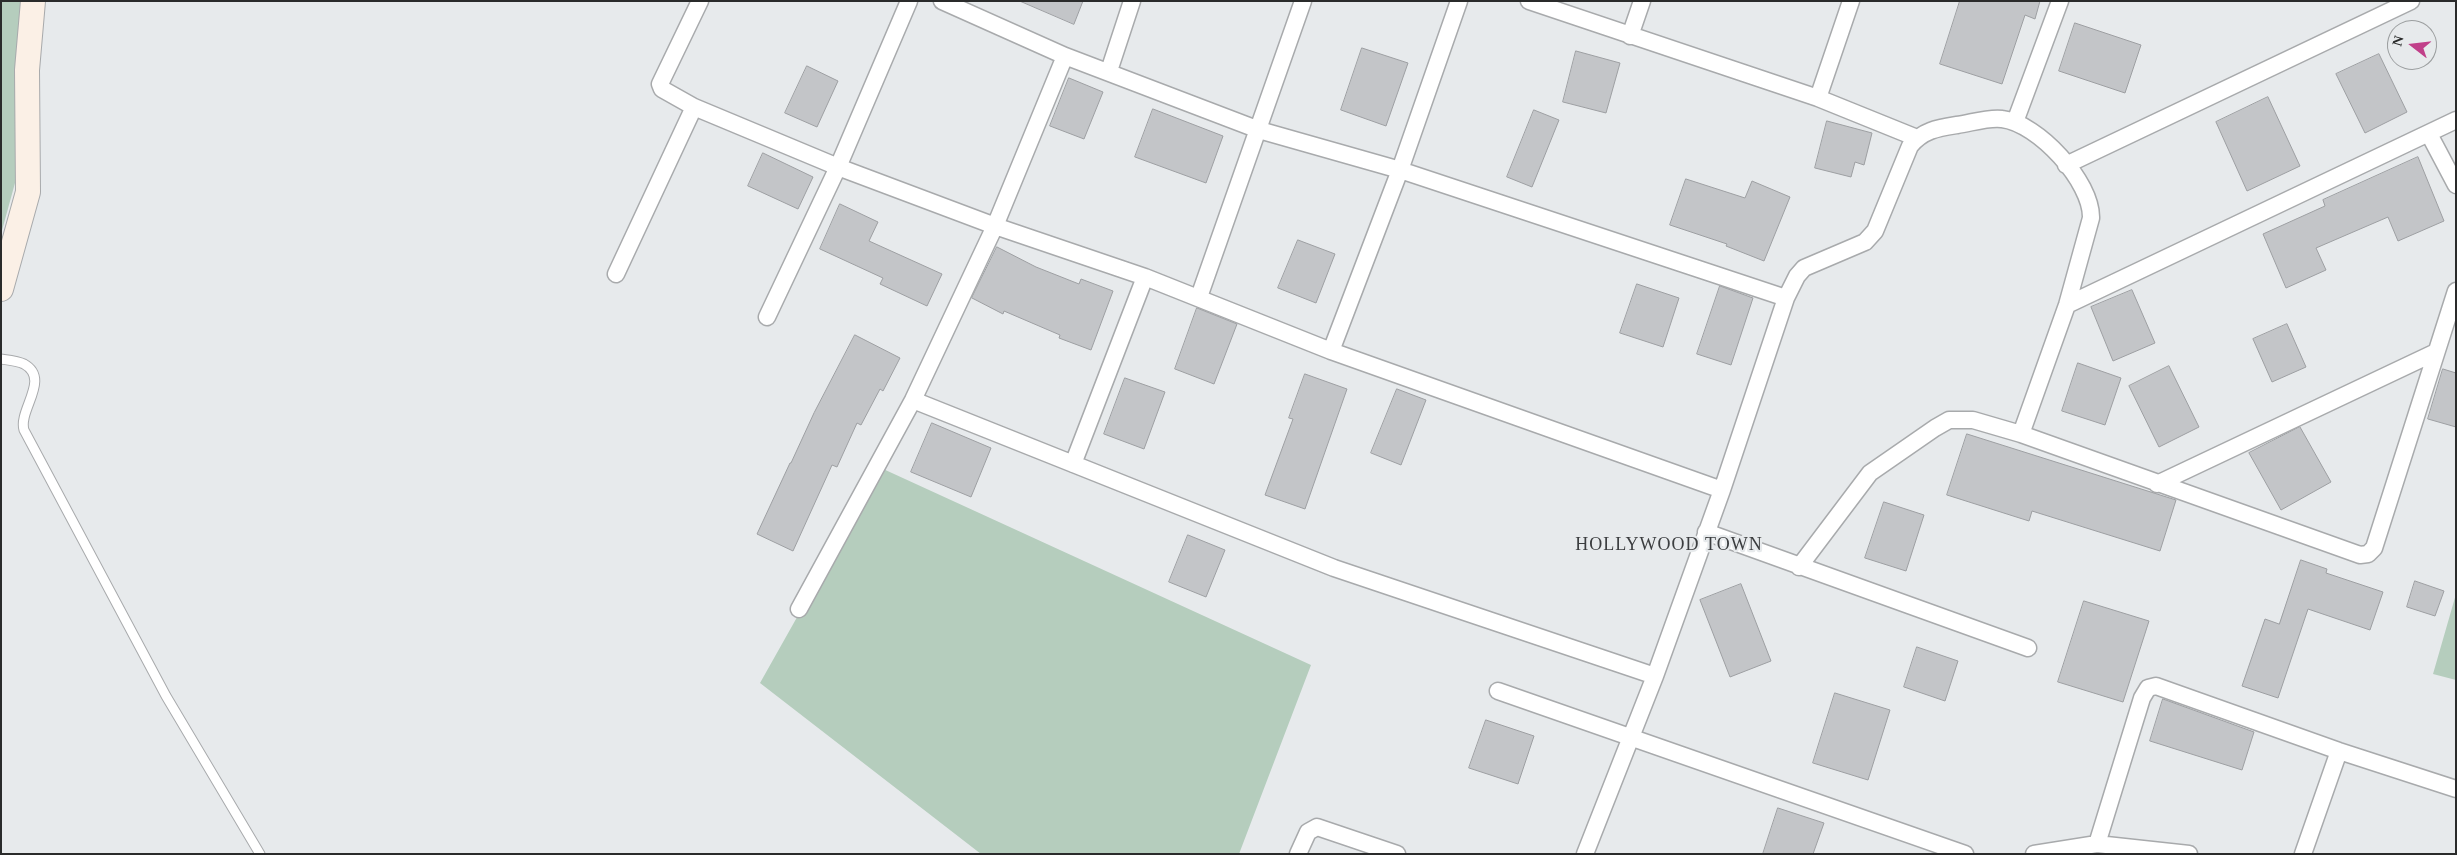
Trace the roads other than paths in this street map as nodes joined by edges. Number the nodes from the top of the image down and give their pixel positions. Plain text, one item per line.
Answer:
1 (32, 1) edge
2 (700, 1) edge
3 (909, 1) edge
4 (942, 1) edge
5 (1132, 1) edge
6 (1303, 1) edge
7 (1459, 1) edge
8 (1529, 1) edge
9 (1642, 1) edge
10 (1851, 1) edge
11 (2060, 1) edge
12 (2411, 1) edge
13 (1630, 36) junction
14 (1065, 56) junction
15 (1108, 71) junction
16 (1818, 98) junction
17 (694, 107) junction
18 (2456, 120) edge
19 (2016, 122) junction
20 (1259, 130) junction
21 (2429, 134) junction
22 (1917, 138) junction
23 (2066, 165) junction
24 (838, 167) junction
25 (1400, 170) junction
26 (2456, 185) edge
27 (995, 226) junction
28 (616, 274) dead end
29 (1145, 277) junction
30 (1, 289) edge
31 (2456, 291) edge
32 (1199, 297) junction
33 (1786, 298) junction
34 (2067, 305) junction
35 (767, 317) dead end
36 (1331, 351) junction
37 (2436, 352) junction
38 (1, 359) edge
39 (913, 400) junction
40 (2021, 434) junction
41 (1074, 464) junction
42 (2157, 484) junction
43 (1722, 490) junction
44 (1706, 532) junction
45 (1799, 567) junction
46 (798, 609) dead end
47 (2028, 648) dead end
48 (1655, 676) junction
49 (1498, 691) dead end
50 (1630, 736) junction
51 (2339, 751) junction
52 (2456, 789) edge
53 (2097, 844) junction
54 (260, 854) edge
55 (1298, 854) edge
56 (1397, 854) edge
57 (1585, 854) edge
58 (1965, 854) edge
59 (2034, 854) edge
60 (2188, 854) edge
61 (2303, 854) edge

1 - 30 street
2 - 17 street
3 - 24 street
4 - 14 street
5 - 15 street
6 - 20 street
7 - 25 street
8 - 13 street
9 - 13 street
10 - 16 street
11 - 19 street
12 - 23 street
13 - 16 street
14 - 15 street
14 - 27 street
15 - 20 street
16 - 22 street
17 - 24 street
17 - 28 street
18 - 21 street
19 - 22 street
19 - 23 street
20 - 25 street
20 - 32 street
21 - 26 street
21 - 34 street
22 - 33 street
23 - 34 street
24 - 27 street
24 - 35 street
25 - 33 street
25 - 36 street
27 - 29 street
27 - 39 street
29 - 32 street
29 - 41 street
31 - 37 street
32 - 36 street
33 - 43 street
34 - 40 street
36 - 43 street
37 - 42 street
37 - 42 street
38 - 54 lane
39 - 41 street
39 - 46 street
40 - 42 street
40 - 45 street
41 - 48 street
43 - 44 street
44 - 45 street
44 - 48 street
45 - 47 street
48 - 50 street
49 - 50 street
50 - 57 street
50 - 58 street
51 - 52 street
51 - 53 street
51 - 61 street
53 - 59 street
53 - 60 street
55 - 56 street

